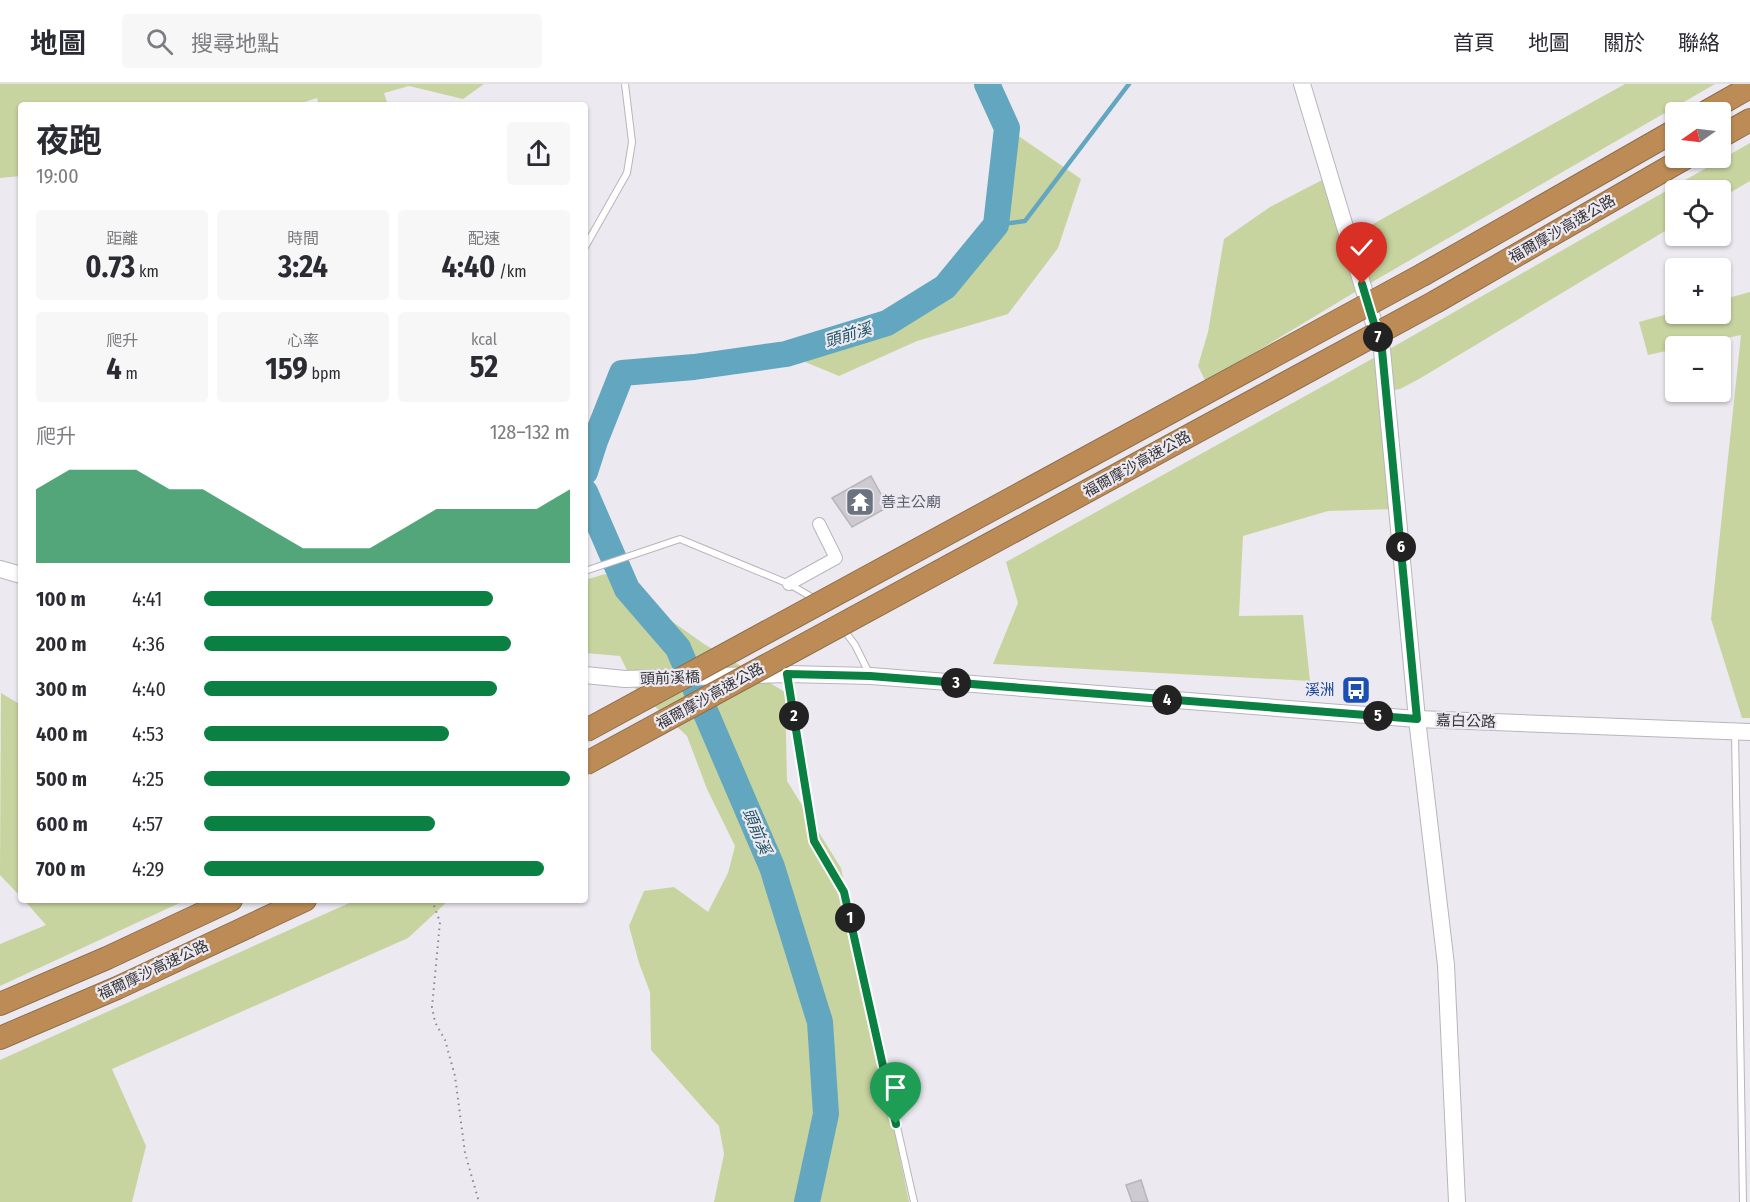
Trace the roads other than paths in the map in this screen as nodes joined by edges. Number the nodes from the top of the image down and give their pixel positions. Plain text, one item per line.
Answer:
1 (625, 84) edge
2 (1302, 84) edge
3 (1750, 87) edge
4 (1724, 102) edge
5 (1750, 120) edge
6 (1731, 131) edge
7 (1665, 136) edge
8 (1668, 168) edge
9 (588, 242) edge
10 (819, 524) dead end
11 (0, 569) edge
12 (588, 570) edge
13 (18, 574) edge
14 (789, 584) junction
15 (827, 606) dead end
16 (838, 622) dead end
17 (787, 674) junction
18 (588, 675) edge
19 (870, 676) junction
20 (1417, 719) junction
21 (588, 730) edge
22 (1742, 731) edge
23 (588, 762) edge
24 (225, 903) edge
25 (299, 903) edge
26 (0, 1004) edge
27 (0, 1038) edge
28 (914, 1202) edge
29 (1457, 1202) edge
30 (1743, 1202) edge

1 - 9 lane
2 - 20 main road
3 - 4 highway
5 - 6 highway
7 - 21 highway, 福爾摩沙高速公路, bridge
8 - 23 highway, 福爾摩沙高速公路, bridge
10 - 14 street
11 - 13 main road
12 - 14 lane
14 - 15 lane
16 - 19 lane
17 - 18 main road, 頭前溪橋, bridge
17 - 19 main road, 嘉白公路
17 - 28 lane
19 - 20 main road, 嘉白公路
20 - 22 main road, 嘉白公路
20 - 29 main road
22 - 30 lane
24 - 26 highway, 福爾摩沙高速公路
25 - 27 highway, 福爾摩沙高速公路

